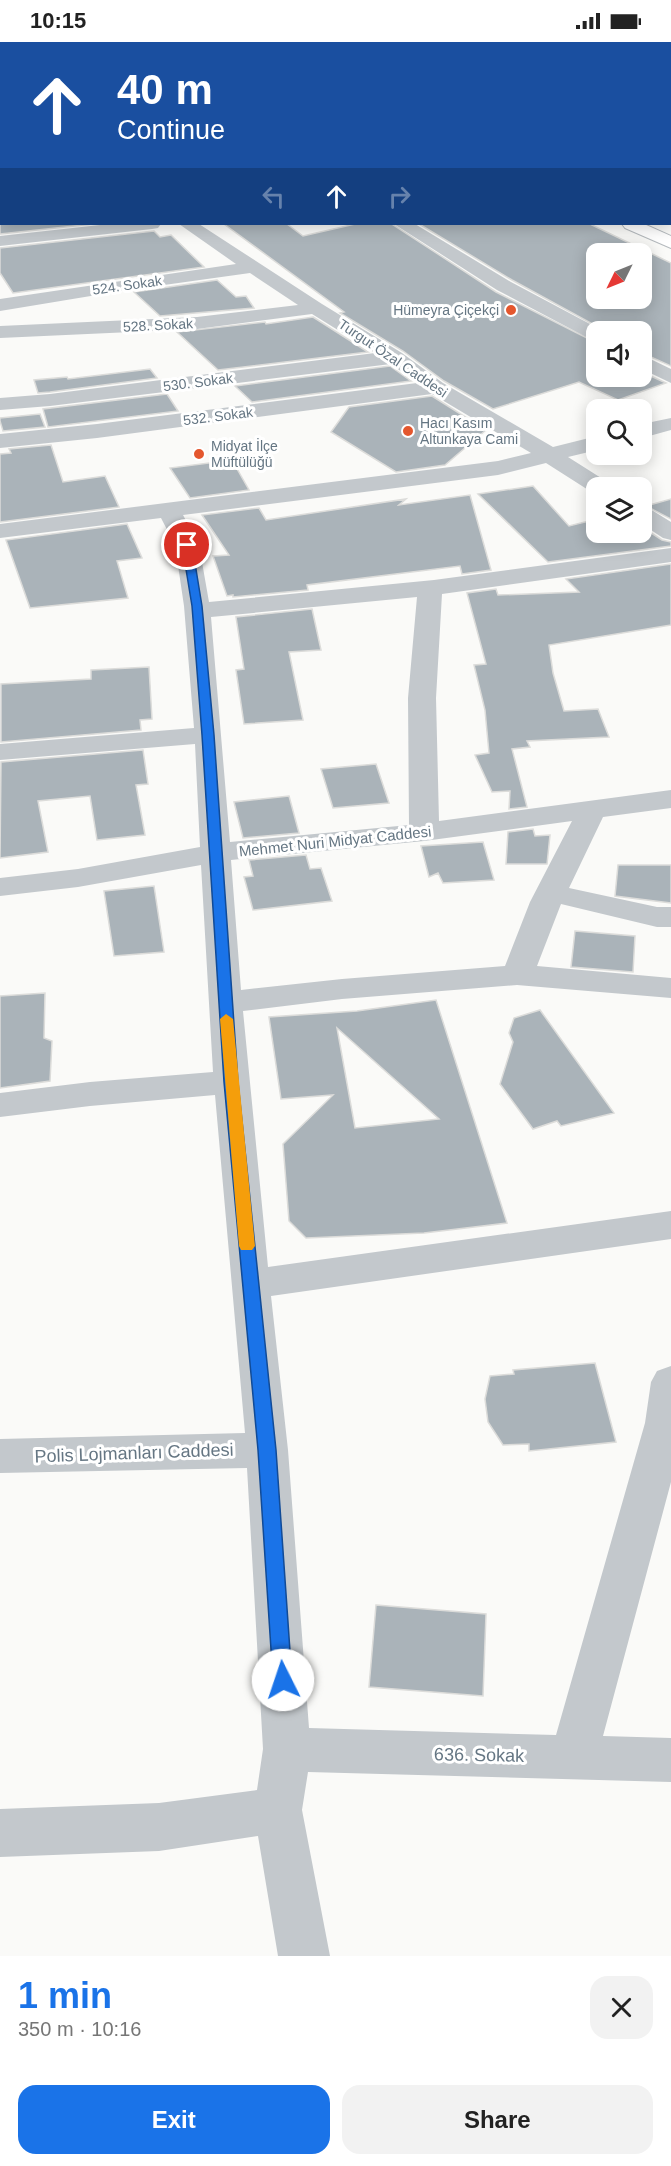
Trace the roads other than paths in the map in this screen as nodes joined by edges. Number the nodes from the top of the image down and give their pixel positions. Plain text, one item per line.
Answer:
1 (144, 225) edge
2 (191, 225) edge
3 (405, 225) edge
4 (634, 225) edge
5 (0, 242) edge
6 (671, 243) edge
7 (254, 267) junction
8 (0, 305) edge
9 (315, 308) junction
10 (586, 329) edge
11 (0, 332) edge
12 (395, 357) junction
13 (652, 367) edge
14 (671, 377) edge
15 (436, 387) junction
16 (0, 404) edge
17 (671, 424) edge
18 (652, 429) edge
19 (0, 441) edge
20 (586, 446) edge
21 (551, 456) junction
22 (586, 478) edge
23 (169, 510) junction
24 (652, 521) edge
25 (0, 531) edge
26 (671, 533) edge
27 (671, 555) edge
28 (430, 588) junction
29 (197, 611) junction
30 (208, 735) junction
31 (0, 752) edge
32 (671, 800) edge
33 (592, 810) junction
34 (424, 831) junction
35 (215, 853) junction
36 (0, 887) edge
37 (551, 893) junction
38 (671, 917) edge
39 (517, 975) junction
40 (671, 988) edge
41 (225, 1002) junction
42 (231, 1082) junction
43 (0, 1105) edge
44 (671, 1225) edge
45 (251, 1284) junction
46 (669, 1409) edge
47 (267, 1450) junction
48 (0, 1456) edge
49 (287, 1749) junction
50 (574, 1756) junction
51 (671, 1760) edge
52 (278, 1810) junction
53 (0, 1833) edge
54 (304, 1956) edge

1 - 5 street
2 - 7 street, Turgut Özal Caddesi
3 - 10 street
4 - 6 main road
7 - 8 street, 524. Sokak
7 - 9 street, Turgut Özal Caddesi
9 - 11 street, 528. Sokak
9 - 12 street, Turgut Özal Caddesi
12 - 15 street, Turgut Özal Caddesi
12 - 16 street, 530. Sokak
13 - 14 street
15 - 19 street, 532. Sokak
15 - 21 street, Turgut Özal Caddesi
17 - 18 street
20 - 21 street
21 - 22 street, Turgut Özal Caddesi
21 - 23 street
23 - 25 street
23 - 29 street
24 - 26 street
27 - 28 street
28 - 29 street
28 - 34 street
29 - 30 street
30 - 31 street
30 - 35 street
32 - 33 street, Mehmet Nuri Midyat Caddesi
33 - 34 street, Mehmet Nuri Midyat Caddesi
33 - 37 street
34 - 35 street, Mehmet Nuri Midyat Caddesi
35 - 36 street, Mehmet Nuri Midyat Caddesi
35 - 41 street
37 - 38 street
37 - 39 street
39 - 40 street
39 - 41 street
41 - 42 street
42 - 43 street
42 - 45 street
44 - 45 street
45 - 47 street
46 - 50 street
47 - 48 street, Polis Lojmanları Caddesi
47 - 49 street
49 - 50 street, 636. Sokak
49 - 52 street
50 - 51 street, 636. Sokak
52 - 53 street
52 - 54 street

